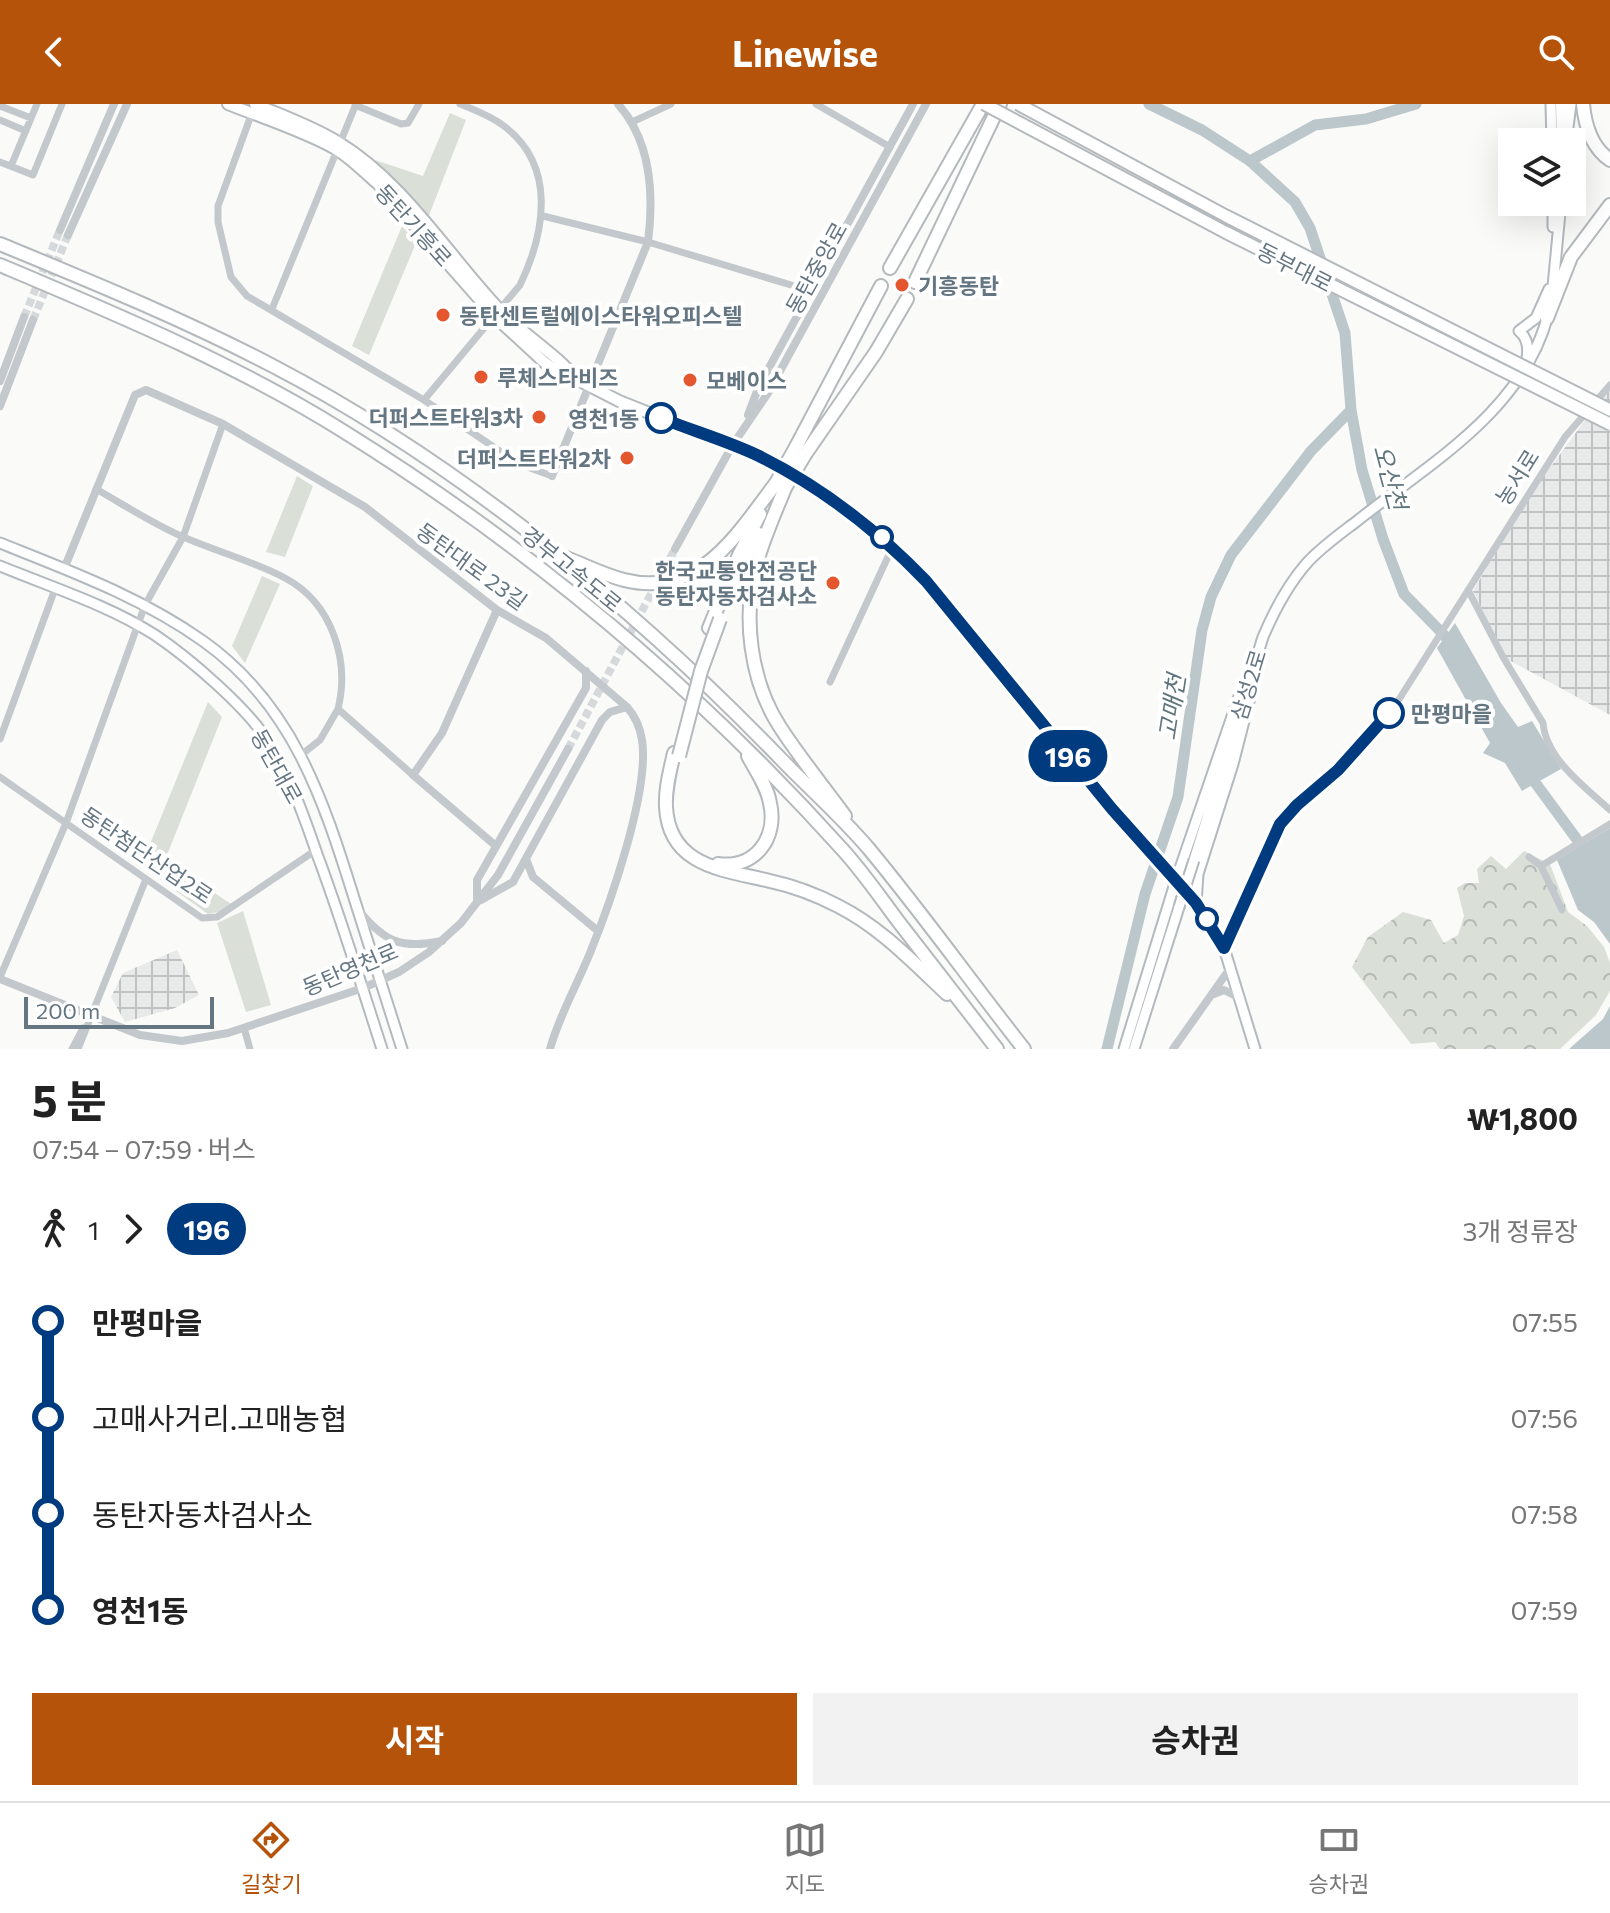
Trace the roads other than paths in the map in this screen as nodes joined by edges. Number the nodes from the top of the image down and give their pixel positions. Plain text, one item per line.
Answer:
1 (37, 104) edge
2 (62, 104) edge
3 (114, 104) edge
4 (127, 104) edge
5 (228, 104) edge
6 (419, 104) edge
7 (460, 104) edge
8 (618, 104) edge
9 (671, 104) edge
10 (816, 104) edge
11 (913, 104) edge
12 (926, 104) edge
13 (1000, 104) edge
14 (1018, 104) edge
15 (1551, 104) edge
16 (1583, 104) edge
17 (356, 105) edge
18 (0, 106) edge
19 (254, 106) edge
20 (981, 107) edge
21 (31, 118) junction
22 (0, 120) edge
23 (632, 122) junction
24 (1552, 128) edge
25 (26, 131) junction
26 (338, 146) junction
27 (890, 147) junction
28 (1610, 160) edge
29 (0, 162) edge
30 (11, 166) junction
31 (1610, 205) edge
32 (543, 216) junction
33 (1553, 216) edge
34 (1560, 216) edge
35 (648, 242) junction
36 (0, 244) edge
37 (0, 265) edge
38 (890, 268) dead end
39 (1554, 273) junction
40 (915, 282) dead end
41 (881, 286) dead end
42 (811, 291) junction
43 (907, 299) dead end
44 (272, 309) junction
45 (496, 312) junction
46 (1547, 318) junction
47 (1525, 370) junction
48 (0, 381) edge
49 (1610, 385) edge
50 (590, 386) junction
51 (424, 400) junction
52 (0, 406) edge
53 (1610, 410) edge
54 (223, 424) junction
55 (1610, 424) edge
56 (744, 427) junction
57 (732, 446) junction
58 (801, 449) junction
59 (552, 476) joint
60 (781, 486) junction
61 (96, 489) junction
62 (183, 537) junction
63 (0, 543) edge
64 (893, 546) junction
65 (675, 549) tunnel mouth
66 (557, 554) junction
67 (0, 566) edge
68 (64, 569) junction
69 (55, 589) junction
70 (1467, 593) junction
71 (145, 605) junction
72 (497, 610) junction
73 (137, 627) junction
74 (1263, 637) junction
75 (586, 670) junction
76 (830, 682) dead end
77 (627, 707) junction
78 (338, 709) junction
79 (0, 739) edge
80 (741, 743) junction
81 (568, 749) tunnel mouth
82 (677, 754) junction
83 (301, 755) junction
84 (413, 775) junction
85 (0, 777) edge
86 (1610, 810) edge
87 (66, 823) junction
88 (1610, 824) edge
89 (496, 846) junction
90 (868, 848) junction
91 (316, 850) junction
92 (1529, 857) dead end
93 (526, 858) junction
94 (1541, 866) junction
95 (533, 877) junction
96 (1173, 877) junction
97 (146, 879) junction
98 (513, 882) junction
99 (477, 903) junction
100 (1196, 903) junction
101 (358, 910) junction
102 (1562, 910) dead end
103 (598, 931) junction
104 (443, 941) junction
105 (1224, 948) junction
106 (1231, 967) junction
107 (0, 978) edge
108 (380, 980) junction
109 (363, 988) junction
110 (1210, 996) junction
111 (1240, 998) junction
112 (91, 1016) junction
113 (974, 1019) junction
114 (244, 1028) junction
115 (75, 1049) edge
116 (250, 1049) edge
117 (382, 1049) edge
118 (402, 1049) edge
119 (550, 1049) edge
120 (997, 1049) edge
121 (1024, 1049) edge
122 (1124, 1049) edge
123 (1134, 1049) edge
124 (1173, 1049) edge
125 (1255, 1049) edge

1 - 21 street
2 - 30 street
3 - 4 street
5 - 19 main road, 동탄기흥로
6 - 17 street
7 - 32 street
8 - 23 street
9 - 23 street
10 - 27 street
11 - 27 street
12 - 56 street, 동탄중앙로
13 - 40 highway, bridge
14 - 53 highway, 동부대로, bridge
15 - 24 main road
16 - 28 highway
17 - 26 street
18 - 21 street
19 - 26 main road, 동탄기흥로
19 - 44 street
20 - 38 highway
20 - 55 highway, 동부대로, bridge
21 - 25 street
22 - 25 street
23 - 35 street
25 - 30 street
26 - 44 street
26 - 45 main road, 동탄기흥로
27 - 42 street
29 - 30 street
31 - 46 highway
32 - 35 street
32 - 45 street
33 - 39 main road
34 - 39 main road
35 - 42 street
35 - 50 street
36 - 66 highway, 경부고속도로
37 - 80 highway, 경부고속도로
39 - 46 main road
39 - 47 main road
41 - 58 highway
42 - 56 street
43 - 58 highway
44 - 51 street
45 - 50 main road, 동탄기흥로
45 - 51 street
46 - 47 main road
47 - 74 main road, 삼성2로
48 - 52 street
49 - 70 street, 농서로
50 - 57 main road, 동탄기흥로
50 - 59 street
51 - 59 street
54 - 61 street, 동탄대로 23길
54 - 62 street
54 - 72 street, 동탄대로 23길
56 - 57 street, 동탄중앙로
57 - 64 main road, 동탄기흥로
57 - 65 street
58 - 60 highway, bridge
60 - 66 highway
60 - 82 highway, bridge
60 - 82 highway, bridge
60 - 90 highway
61 - 62 street
61 - 68 street, 동탄대로 23길
62 - 71 street
62 - 78 street
63 - 68 main road, 동탄대로
64 - 76 street
64 - 96 main road, 동탄기흥로
66 - 90 highway, 경부고속도로
67 - 69 main road, 동탄대로
68 - 71 main road, 동탄대로
69 - 73 main road, 동탄대로
69 - 79 street
70 - 86 street
70 - 105 street, 농서로
71 - 73 street
71 - 83 main road, 동탄대로
72 - 75 street, 동탄대로 23길
72 - 84 street
73 - 87 street
73 - 91 main road, 동탄대로
74 - 96 main road
74 - 100 main road
74 - 123 main road, 삼성2로, bridge
75 - 77 street, 동탄대로 23길
75 - 89 street
77 - 93 street
77 - 103 street, 동탄대로 23길
78 - 83 street
78 - 84 street
80 - 82 highway
80 - 113 highway, 경부고속도로
81 - 99 street, 동탄영천로
82 - 113 highway
83 - 101 main road, 동탄대로
84 - 89 street
85 - 87 street, 동탄첨단산업2로
87 - 97 street, 동탄첨단산업2로
87 - 107 street
88 - 94 street
89 - 99 street
90 - 121 highway, 경부고속도로
91 - 97 street, 동탄첨단산업2로
91 - 109 main road, 동탄대로
92 - 94 street
93 - 95 street
93 - 98 street
94 - 102 street
95 - 98 street
95 - 103 street
96 - 100 main road, 동탄기흥로
96 - 122 main road
97 - 112 street
98 - 99 street
99 - 104 street, 동탄영천로
100 - 105 main road, 동탄기흥로
101 - 104 street
101 - 108 main road, 동탄대로
103 - 119 street, 동탄대로 23길
104 - 108 street, 동탄영천로
105 - 106 main road, 동탄기흥로
106 - 110 street
106 - 111 main road, 동탄기흥로
107 - 112 street, 동탄영천로
108 - 109 street, 동탄영천로
108 - 118 main road, 동탄대로
109 - 114 street, 동탄영천로
109 - 117 main road, 동탄대로
110 - 111 street
110 - 124 street
111 - 125 main road, 동탄기흥로
112 - 114 street, 동탄영천로
112 - 115 street
113 - 120 highway, 경부고속도로
114 - 116 street

